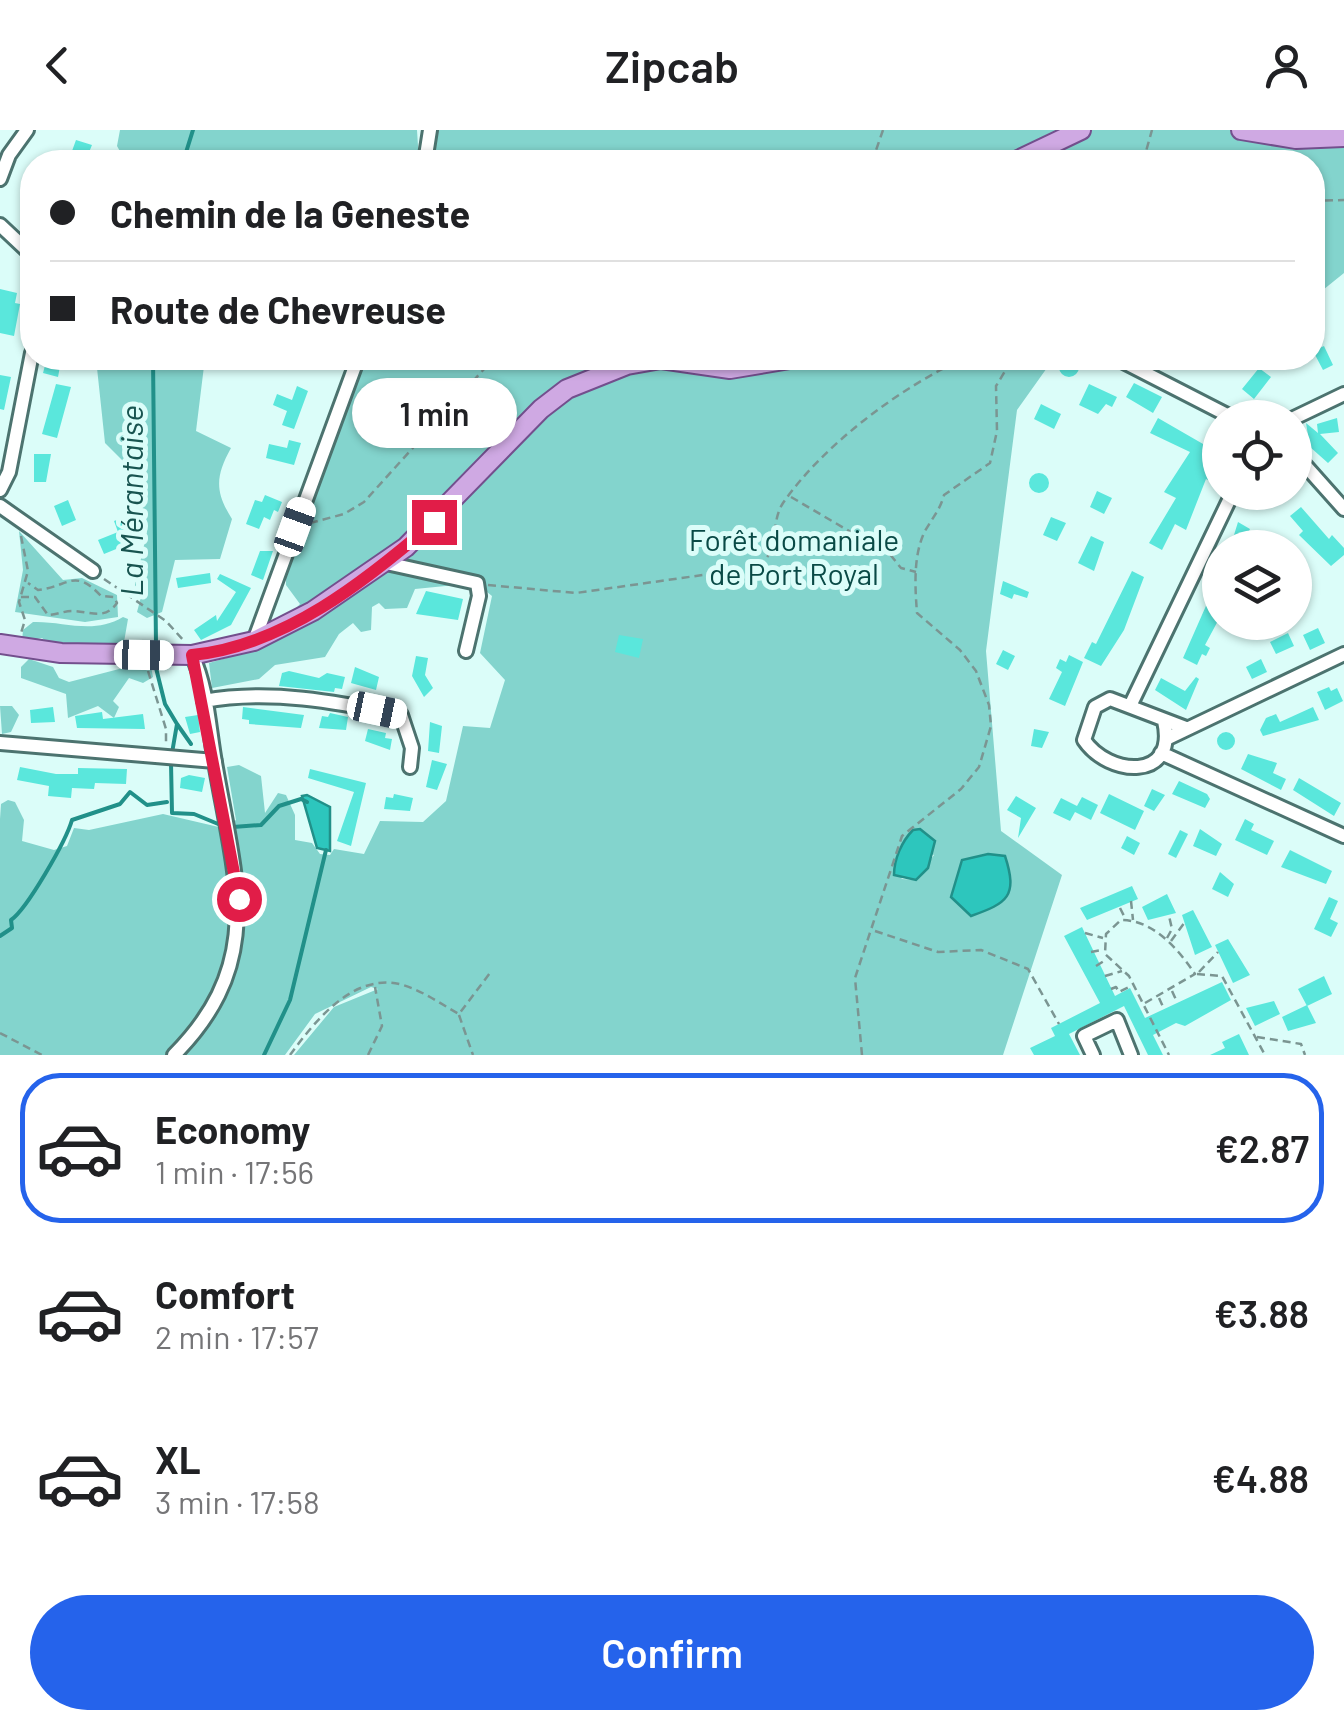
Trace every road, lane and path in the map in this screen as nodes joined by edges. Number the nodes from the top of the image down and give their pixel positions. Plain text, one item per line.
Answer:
1 (27, 130) edge
2 (1081, 130) edge
3 (1241, 130) edge
4 (1344, 137) edge
5 (1039, 150) edge
6 (0, 179) edge
7 (0, 225) edge
8 (20, 244) edge
9 (28, 370) edge
10 (354, 370) edge
11 (483, 370) edge
12 (619, 370) edge
13 (940, 370) edge
14 (1006, 370) edge
15 (1142, 370) edge
16 (1344, 394) edge
17 (1202, 402) edge
18 (1312, 409) edge
19 (1312, 473) edge
20 (0, 490) edge
21 (790, 496) junction
22 (0, 506) edge
23 (1344, 509) edge
24 (1223, 510) edge
25 (20, 520) junction
26 (295, 527) junction
27 (386, 562) junction
28 (93, 571) joint
29 (916, 572) junction
30 (28, 582) junction
31 (477, 583) junction
32 (38, 590) junction
33 (21, 597) junction
34 (35, 597) junction
35 (254, 641) junction
36 (9, 646) edge
37 (466, 651) dead end
38 (1344, 654) edge
39 (192, 655) junction
40 (148, 672) dead end
41 (204, 701) junction
42 (1131, 704) junction
43 (1164, 721) junction
44 (1186, 728) junction
45 (0, 743) edge
46 (1164, 746) junction
47 (172, 757) junction
48 (214, 761) junction
49 (410, 766) dead end
50 (1344, 836) edge
51 (1131, 901) dead end
52 (1120, 908) dead end
53 (1169, 916) dead end
54 (1126, 920) junction
55 (1133, 921) junction
56 (1185, 922) dead end
57 (874, 931) junction
58 (1086, 932) dead end
59 (1104, 939) junction
60 (1168, 941) junction
61 (1104, 950) junction
62 (1091, 952) dead end
63 (1218, 952) dead end
64 (1108, 959) junction
65 (1096, 966) dead end
66 (1124, 971) junction
67 (490, 973) dead end
68 (1196, 974) junction
69 (1105, 976) dead end
70 (375, 986) junction
71 (1133, 986) junction
72 (1111, 989) dead end
73 (1172, 990) junction
74 (1158, 997) junction
75 (1177, 1002) dead end
76 (1145, 1003) junction
77 (1164, 1008) dead end
78 (458, 1014) junction
79 (1059, 1024) dead end
80 (0, 1033) edge
81 (1256, 1037) junction
82 (1272, 1042) junction
83 (1264, 1054) edge
84 (42, 1055) edge
85 (174, 1055) edge
86 (290, 1055) edge
87 (368, 1055) edge
88 (473, 1055) edge
89 (862, 1055) edge
90 (1093, 1055) edge
91 (1132, 1055) edge
92 (1169, 1055) edge
93 (1305, 1055) edge

1 - 6 street
2 - 5 main road
3 - 4 main road
7 - 8 street
9 - 20 street
10 - 26 street
11 - 26 path
12 - 27 main road
13 - 21 path
14 - 29 path
15 - 17 street
16 - 18 street
19 - 23 street
21 - 29 path
21 - 31 path
22 - 25 street
24 - 42 street
25 - 28 street
25 - 30 path
26 - 35 street
27 - 31 street
27 - 35 main road
28 - 39 path
29 - 57 path
30 - 32 path
30 - 33 path
31 - 37 street
32 - 34 path
32 - 34 path
33 - 34 path
33 - 36 path
35 - 39 main road
36 - 39 main road
38 - 44 street
39 - 41 street
40 - 47 path
41 - 48 street
41 - 49 street
42 - 43 street
42 - 46 street
43 - 44 street
43 - 46 street
44 - 46 street
45 - 47 street
46 - 50 street
47 - 48 street
48 - 85 street
51 - 55 path
52 - 54 path
53 - 60 path
54 - 55 path
54 - 59 path
55 - 60 path
56 - 60 path
57 - 79 path
57 - 89 path
58 - 59 path
59 - 61 path
60 - 68 path
61 - 62 path
61 - 64 path
63 - 68 path
64 - 65 path
64 - 66 path
66 - 69 path
66 - 71 path
67 - 78 path
68 - 73 path
68 - 81 path
70 - 78 path
70 - 86 path
70 - 87 path
71 - 72 path
71 - 76 path
73 - 74 path
73 - 75 path
74 - 76 path
74 - 77 path
76 - 92 path
78 - 88 path
80 - 84 path
81 - 82 path
81 - 83 path
82 - 83 path
82 - 93 path
90 - 91 street

